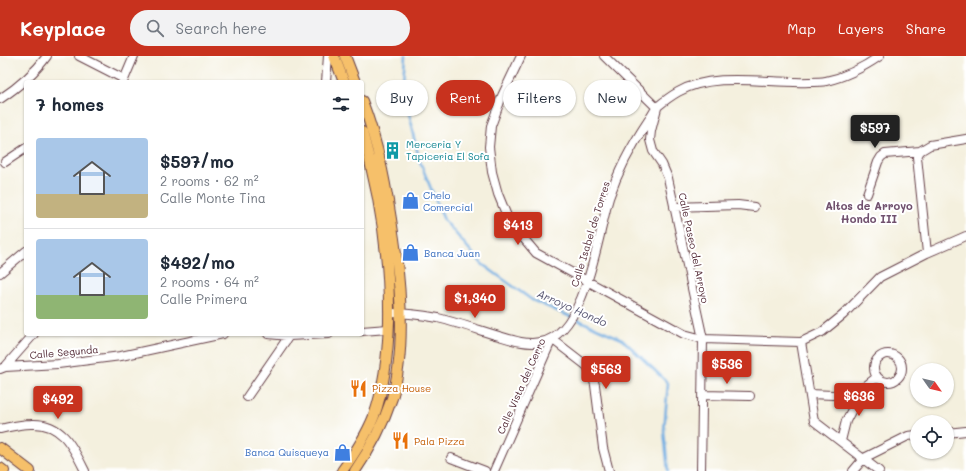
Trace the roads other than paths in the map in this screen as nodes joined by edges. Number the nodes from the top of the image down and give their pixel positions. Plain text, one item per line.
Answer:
1 (47, 56) edge
2 (79, 56) edge
3 (134, 56) edge
4 (328, 56) edge
5 (334, 56) edge
6 (345, 56) edge
7 (521, 56) edge
8 (604, 56) edge
9 (880, 56) edge
10 (26, 80) edge
11 (124, 80) edge
12 (326, 80) edge
13 (343, 80) edge
14 (354, 80) edge
15 (24, 82) edge
16 (0, 99) edge
17 (364, 106) edge
18 (657, 108) junction
19 (364, 139) edge
20 (966, 139) edge
21 (24, 149) edge
22 (920, 151) junction
23 (5, 162) dead end
24 (867, 194) dead end
25 (754, 207) dead end
26 (674, 208) junction
27 (966, 236) edge
28 (24, 253) edge
29 (927, 253) junction
30 (0, 273) edge
31 (588, 280) junction
32 (389, 313) junction
33 (400, 313) junction
34 (388, 329) junction
35 (364, 331) edge
36 (32, 336) edge
37 (214, 336) edge
38 (289, 336) edge
39 (552, 338) junction
40 (703, 339) junction
41 (802, 342) junction
42 (3, 368) edge
43 (877, 377) dead end
44 (863, 388) junction
45 (810, 394) junction
46 (702, 395) junction
47 (750, 396) dead end
48 (247, 397) dead end
49 (0, 429) edge
50 (966, 432) edge
51 (954, 433) edge
52 (910, 436) edge
53 (841, 441) junction
54 (0, 448) edge
55 (451, 458) dead end
56 (864, 458) junction
57 (0, 468) edge
58 (4, 471) edge
59 (30, 471) edge
60 (85, 471) edge
61 (342, 471) edge
62 (355, 471) edge
63 (485, 471) edge
64 (494, 471) edge
65 (609, 471) edge
66 (701, 471) edge
67 (853, 471) edge
68 (879, 471) edge

1 - 10 street
2 - 11 street
3 - 11 street
4 - 12 street
5 - 13 main road
6 - 14 main road
7 - 31 street
8 - 18 street
9 - 18 street, Calle Isabel de Torres
15 - 16 street
17 - 33 main road
18 - 26 street, Calle Paseo del Arroyo
18 - 31 street, Calle Isabel de Torres
19 - 32 main road
20 - 22 street
21 - 23 street
22 - 24 street
22 - 29 street
25 - 26 street
26 - 40 street, Calle Paseo del Arroyo
27 - 29 street
28 - 30 street
29 - 41 street
31 - 39 street, Calle Isabel de Torres
31 - 40 street
32 - 33 street
32 - 34 main road
33 - 39 street
33 - 62 main road
34 - 35 street
34 - 61 main road
36 - 42 street
37 - 42 street, Calle Segunda
38 - 48 street
39 - 64 street, Calle Vista del Cerro
39 - 65 street, Calle Vista del Cerro
40 - 41 street
40 - 46 street, Calle Paseo del Arroyo
41 - 45 street
43 - 44 street
44 - 45 street
44 - 53 street
45 - 53 street
46 - 47 street
46 - 66 street, Calle Paseo del Arroyo
49 - 60 street
50 - 51 street
52 - 56 street
53 - 56 street
54 - 59 main road
55 - 63 street
56 - 67 street
56 - 68 street
57 - 58 main road

